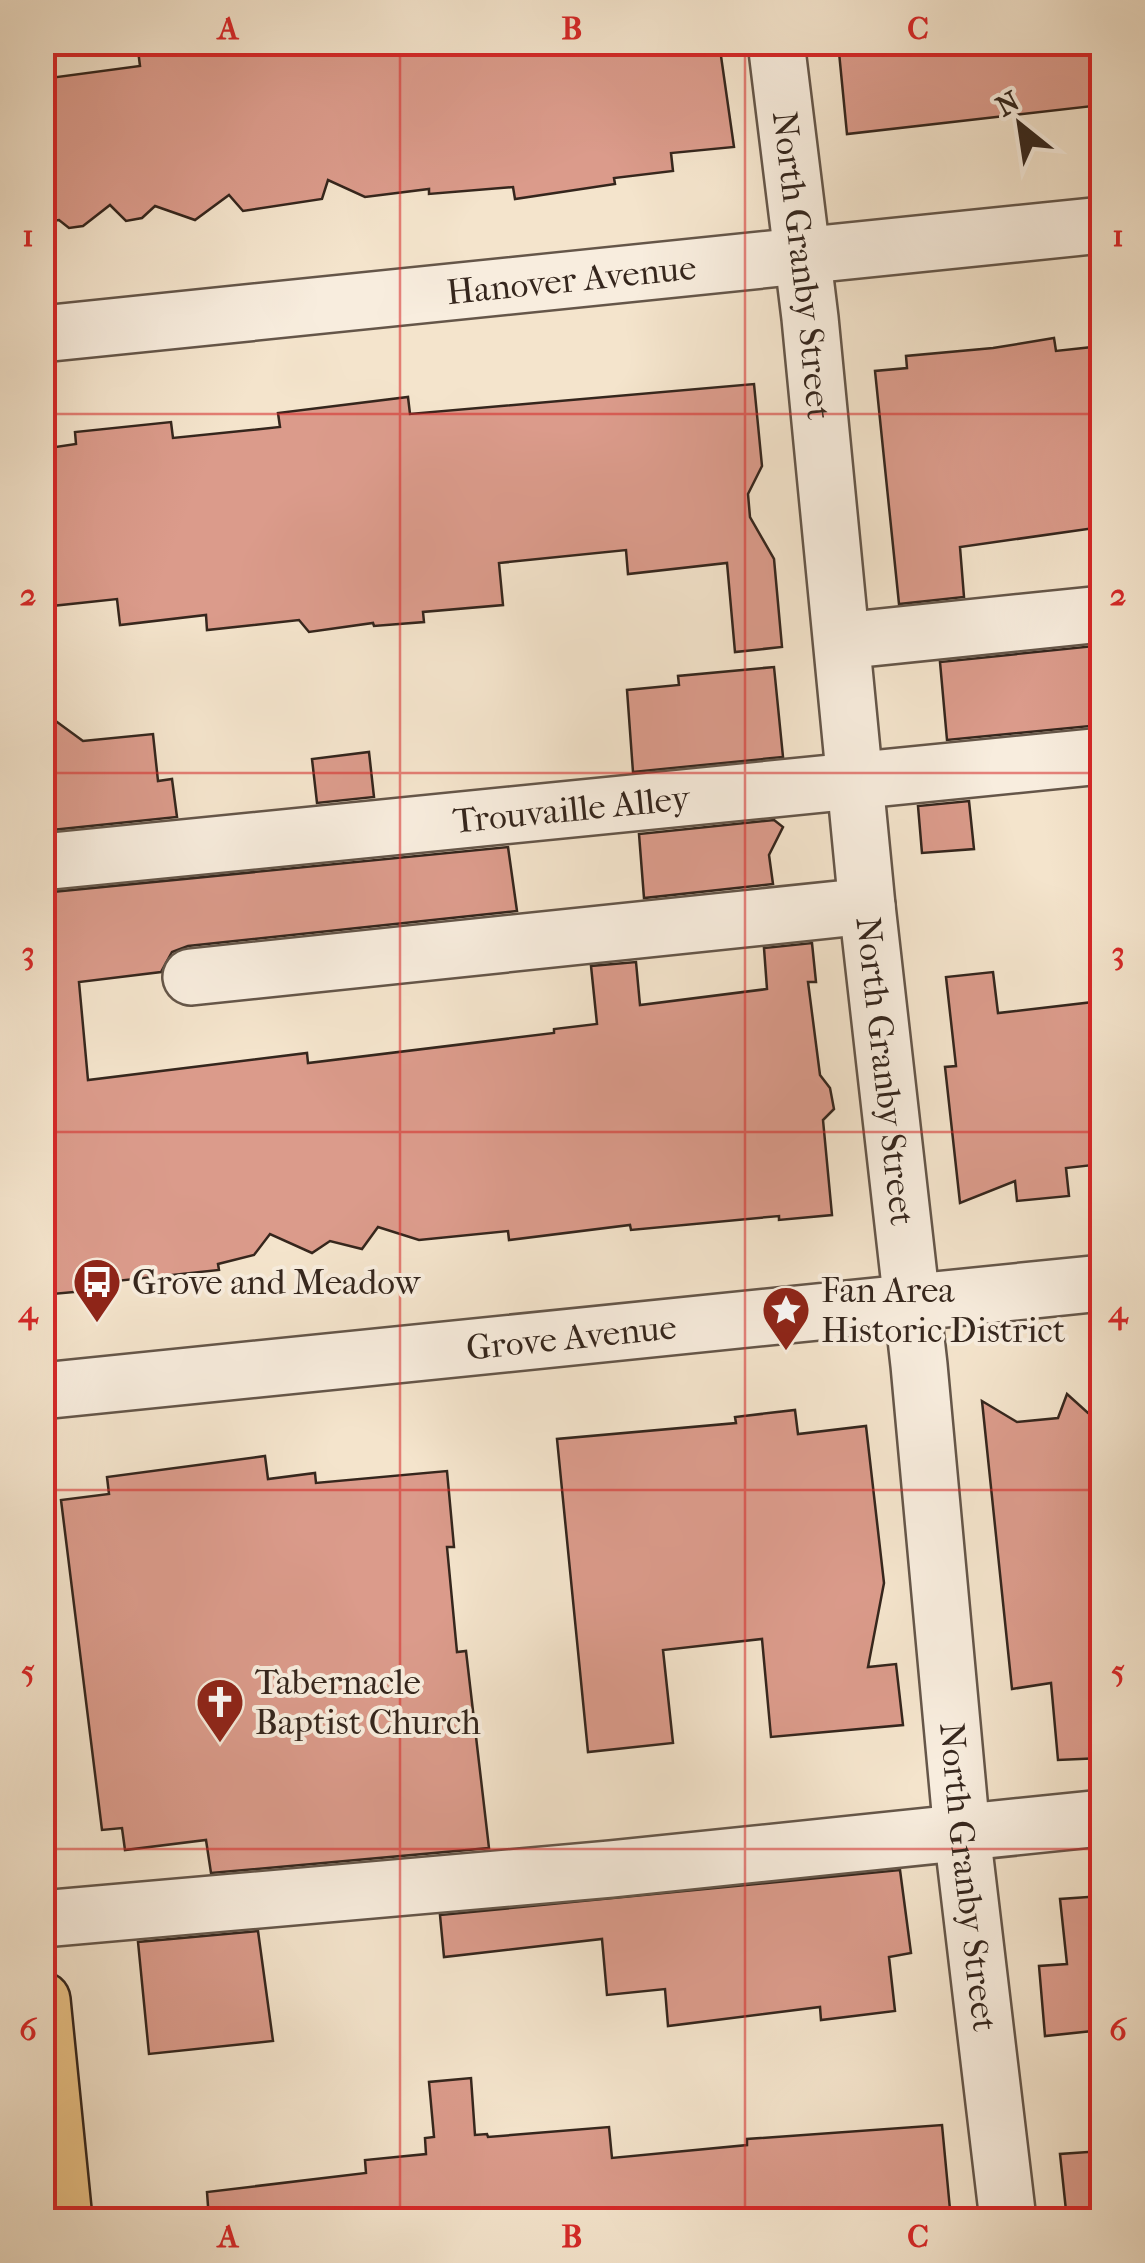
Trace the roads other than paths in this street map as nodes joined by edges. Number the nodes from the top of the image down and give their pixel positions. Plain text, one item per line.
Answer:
1 (776, 42) edge
2 (1102, 225) edge
3 (802, 257) junction
4 (42, 334) edge
5 (1102, 614) edge
6 (842, 641) junction
7 (1102, 756) edge
8 (855, 782) junction
9 (42, 862) edge
10 (867, 906) junction
11 (191, 977) dead end
12 (1102, 1282) edge
13 (910, 1303) junction
14 (42, 1391) edge
15 (1102, 1818) edge
16 (962, 1833) junction
17 (42, 1920) edge
18 (42, 2000) edge
19 (64, 2220) edge
20 (1008, 2220) edge

1 - 3 street, North Granby Street
2 - 3 street, Hanover Avenue
3 - 4 street, Hanover Avenue
3 - 6 street, North Granby Street
5 - 6 street
6 - 8 street, North Granby Street
7 - 8 street, Trouvaille Alley
8 - 9 street, Trouvaille Alley
8 - 10 street, North Granby Street
10 - 11 street
10 - 13 street, North Granby Street
12 - 13 street, Grove Avenue
13 - 14 street, Grove Avenue
13 - 16 street, North Granby Street
15 - 16 street
16 - 17 street
16 - 20 street, North Granby Street
18 - 19 main road

